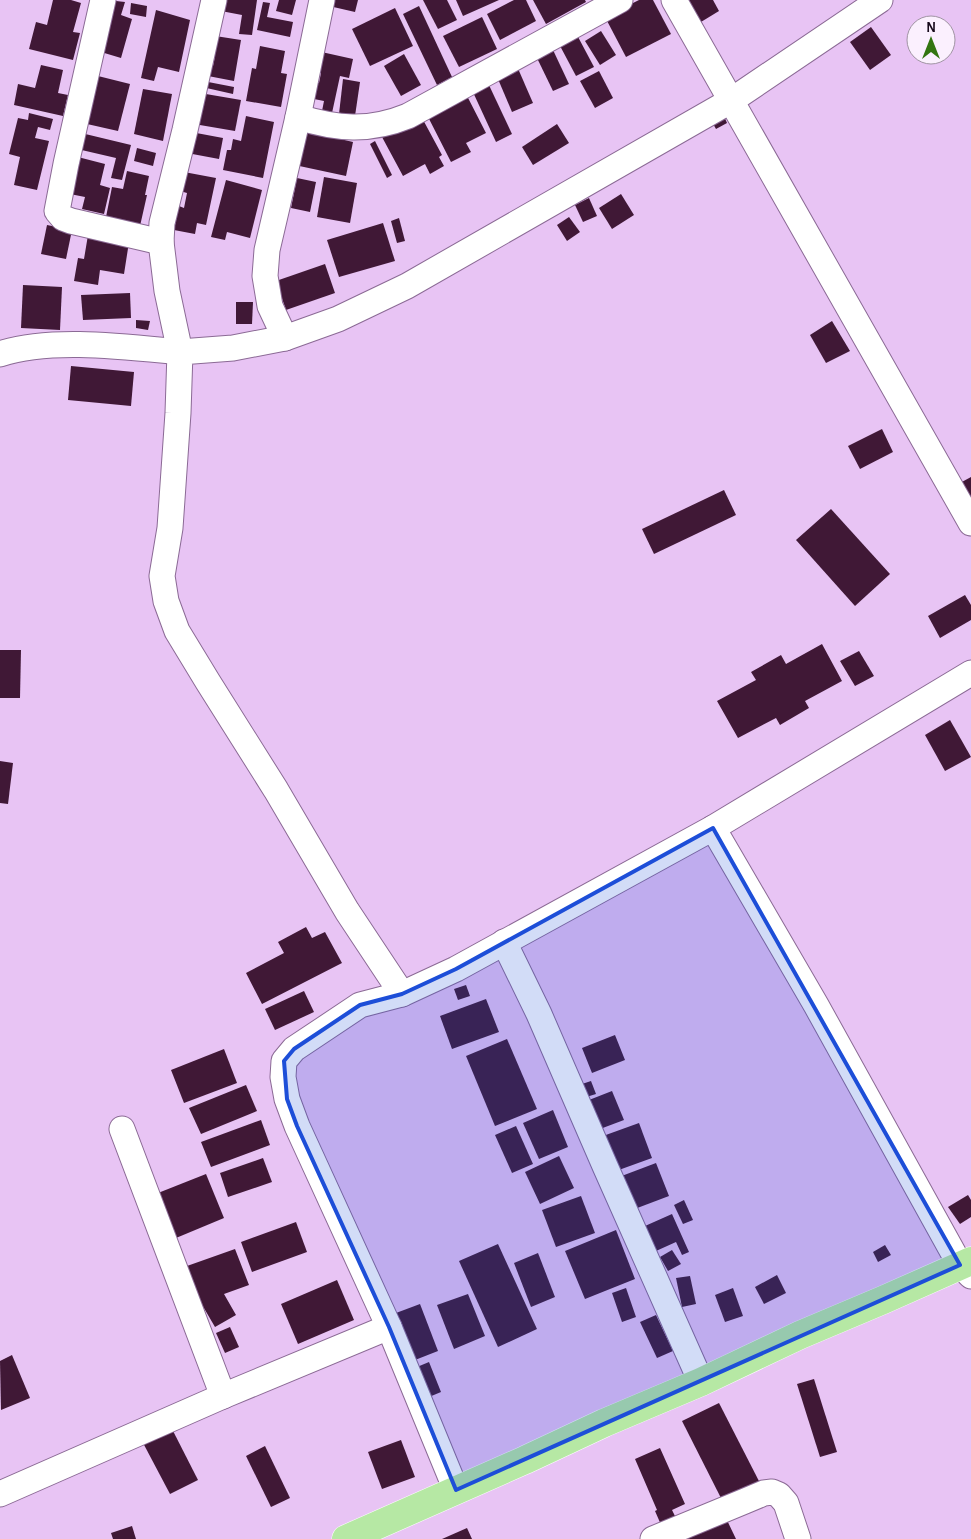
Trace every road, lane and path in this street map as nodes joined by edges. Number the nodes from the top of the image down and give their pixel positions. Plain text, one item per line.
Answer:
1 (104, 0) edge
2 (214, 0) edge
3 (322, 0) edge
4 (620, 0) edge
5 (674, 0) edge
6 (880, 0) edge
7 (732, 100) junction
8 (298, 117) junction
9 (161, 242) junction
10 (285, 338) junction
11 (180, 352) junction
12 (0, 354) edge
13 (971, 523) edge
14 (971, 673) edge
15 (714, 828) junction
16 (504, 942) junction
17 (402, 994) junction
18 (122, 1130) dead end
19 (968, 1267) edge
20 (389, 1327) junction
21 (702, 1382) junction
22 (223, 1396) junction
23 (456, 1490) junction
24 (0, 1494) edge
25 (346, 1539) edge
26 (654, 1539) edge
27 (798, 1539) edge

1 - 9 street
2 - 9 street
3 - 8 street
4 - 8 street
5 - 7 street
6 - 7 street
7 - 10 street
7 - 13 street
8 - 10 street
9 - 11 street
10 - 11 street
11 - 12 street
11 - 17 street
14 - 15 street
15 - 16 street
15 - 19 street
16 - 17 street
16 - 21 street
17 - 20 street
18 - 22 street
19 - 21 highway
20 - 22 street
20 - 23 street
21 - 23 highway
22 - 24 street
23 - 25 highway
26 - 27 street

